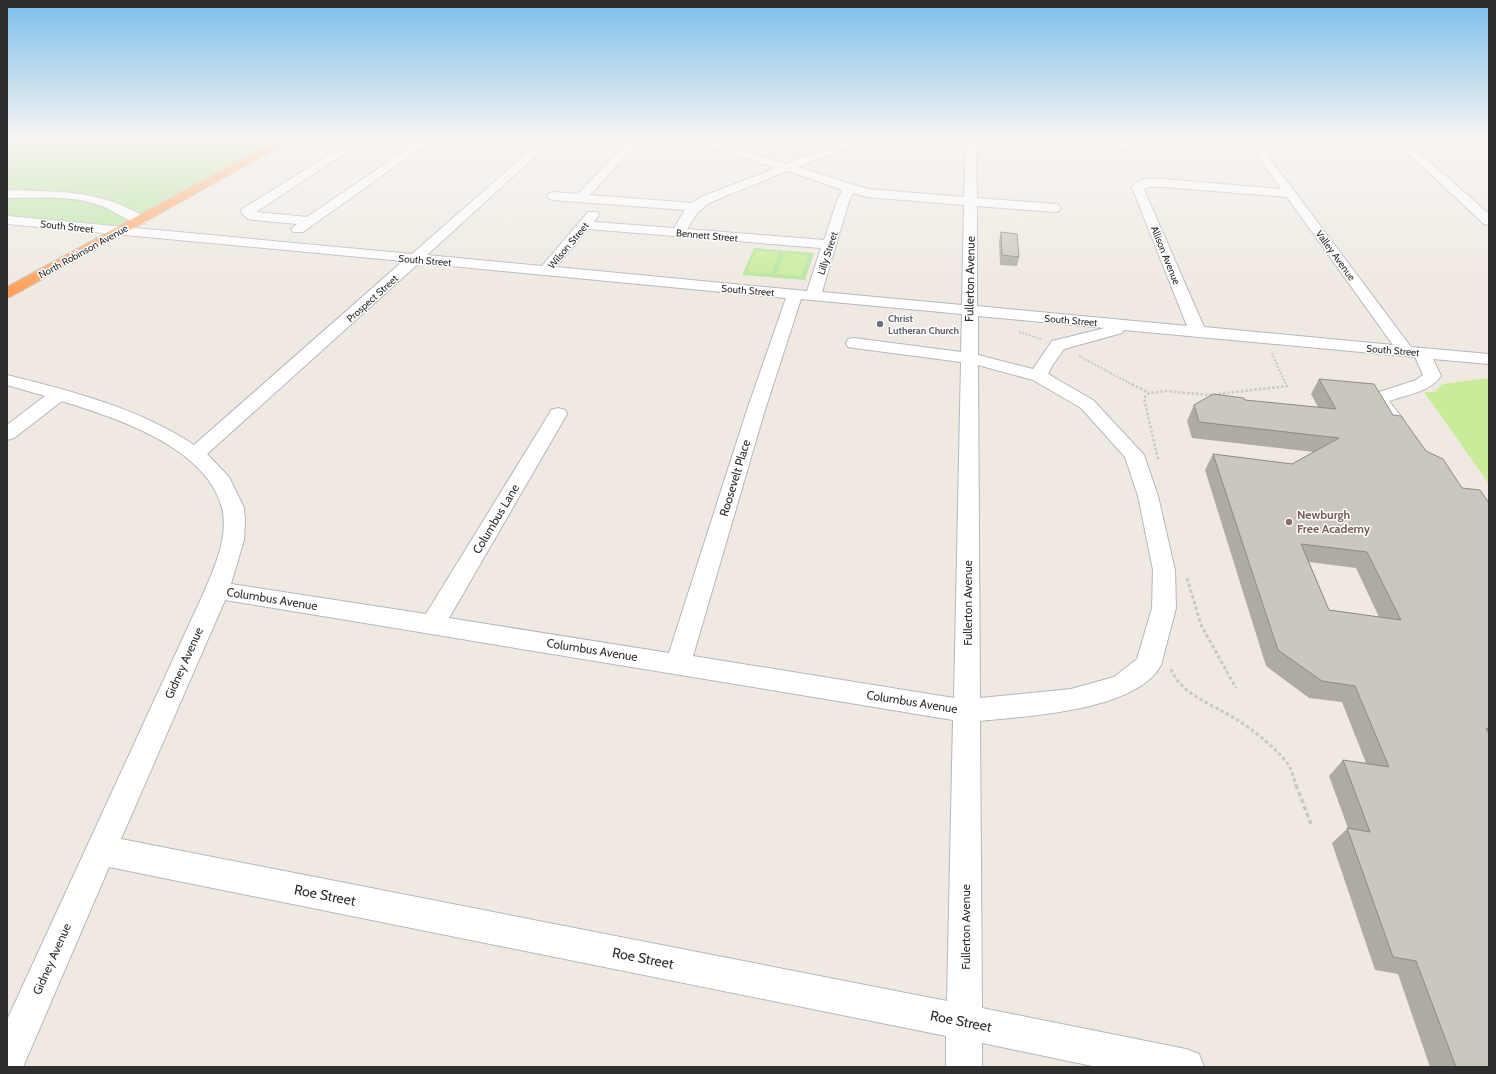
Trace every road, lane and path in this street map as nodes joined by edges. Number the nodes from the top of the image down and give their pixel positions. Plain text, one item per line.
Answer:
1 (118, 190) edge
2 (194, 190) edge
3 (281, 190) edge
4 (355, 190) edge
5 (492, 190) edge
6 (588, 190) edge
7 (730, 190) edge
8 (849, 190) edge
9 (855, 190) edge
10 (971, 190) edge
11 (1139, 190) edge
12 (1246, 190) edge
13 (1288, 190) edge
14 (1455, 190) edge
15 (7, 194) edge
16 (1291, 194) junction
17 (553, 196) dead end
18 (123, 197) dead end
19 (581, 198) junction
20 (605, 200) junction
21 (971, 201) junction
22 (694, 207) junction
23 (1055, 208) dead end
24 (7, 220) edge
25 (140, 220) junction
26 (310, 221) junction
27 (1489, 221) edge
28 (584, 226) junction
29 (119, 231) junction
30 (678, 233) junction
31 (274, 245) junction
32 (829, 245) junction
33 (415, 259) junction
34 (545, 271) junction
35 (7, 293) edge
36 (804, 295) junction
37 (969, 310) junction
38 (1134, 326) junction
39 (1198, 332) junction
40 (854, 343) dead end
41 (1270, 349) dead end
42 (1414, 352) junction
43 (969, 358) junction
44 (1489, 359) edge
45 (1039, 376) junction
46 (7, 380) edge
47 (59, 394) junction
48 (558, 414) dead end
49 (1403, 430) edge
50 (7, 434) edge
51 (195, 455) junction
52 (1159, 460) dead end
53 (1186, 576) dead end
54 (217, 590) junction
55 (433, 624) junction
56 (1169, 662) dead end
57 (678, 663) junction
58 (1236, 688) dead end
59 (967, 711) junction
60 (1311, 824) dead end
61 (100, 850) junction
62 (965, 1022) junction
63 (7, 1061) edge
64 (964, 1067) edge
65 (1186, 1067) edge

1 - 18 path
2 - 25 highway, North Robinson Avenue
3 - 26 street
4 - 26 street
5 - 33 street, Prospect Street
6 - 19 street
7 - 22 street
8 - 32 street, Lilly Street
9 - 21 street
10 - 21 street, Fullerton Avenue
11 - 39 street, Allison Avenue
12 - 16 street, Allison Avenue
13 - 16 street, Valley Avenue
14 - 27 street
15 - 25 street
16 - 42 street, Valley Avenue
17 - 19 street
19 - 20 street
20 - 22 street
20 - 28 street, Wilson Street
21 - 23 street
21 - 37 street, Fullerton Avenue
22 - 30 street
24 - 29 street, South Street
25 - 29 highway, North Robinson Avenue
26 - 31 street
28 - 30 street, Bennett Street
28 - 34 street, Wilson Street
29 - 31 street, South Street
29 - 35 highway, North Robinson Avenue
30 - 32 street, Bennett Street
31 - 33 street, South Street
32 - 36 street, Lilly Street
33 - 34 street, South Street
33 - 51 street, Prospect Street
34 - 36 street, South Street
36 - 37 street, South Street
36 - 57 street, Roosevelt Place
37 - 38 street, South Street
37 - 43 street, Fullerton Avenue
38 - 39 street, South Street
38 - 45 street
39 - 42 street, South Street
40 - 43 street, Columbus Avenue
41 - 52 path
42 - 44 street, South Street
42 - 49 street, Valley Avenue
43 - 45 street, Columbus Avenue
43 - 59 street, Fullerton Avenue
45 - 59 street, Columbus Avenue
46 - 47 street, Gidney Avenue
47 - 50 street
47 - 51 street, Gidney Avenue
48 - 55 street, Columbus Lane
51 - 54 street, Gidney Avenue
53 - 58 path
54 - 55 street, Columbus Avenue
54 - 61 street, Gidney Avenue
55 - 57 street, Columbus Avenue
56 - 60 path
57 - 59 street, Columbus Avenue
59 - 62 street, Fullerton Avenue
61 - 62 street, Roe Street
61 - 63 street, Gidney Avenue
62 - 64 street, Fullerton Avenue
62 - 65 street, Roe Street

